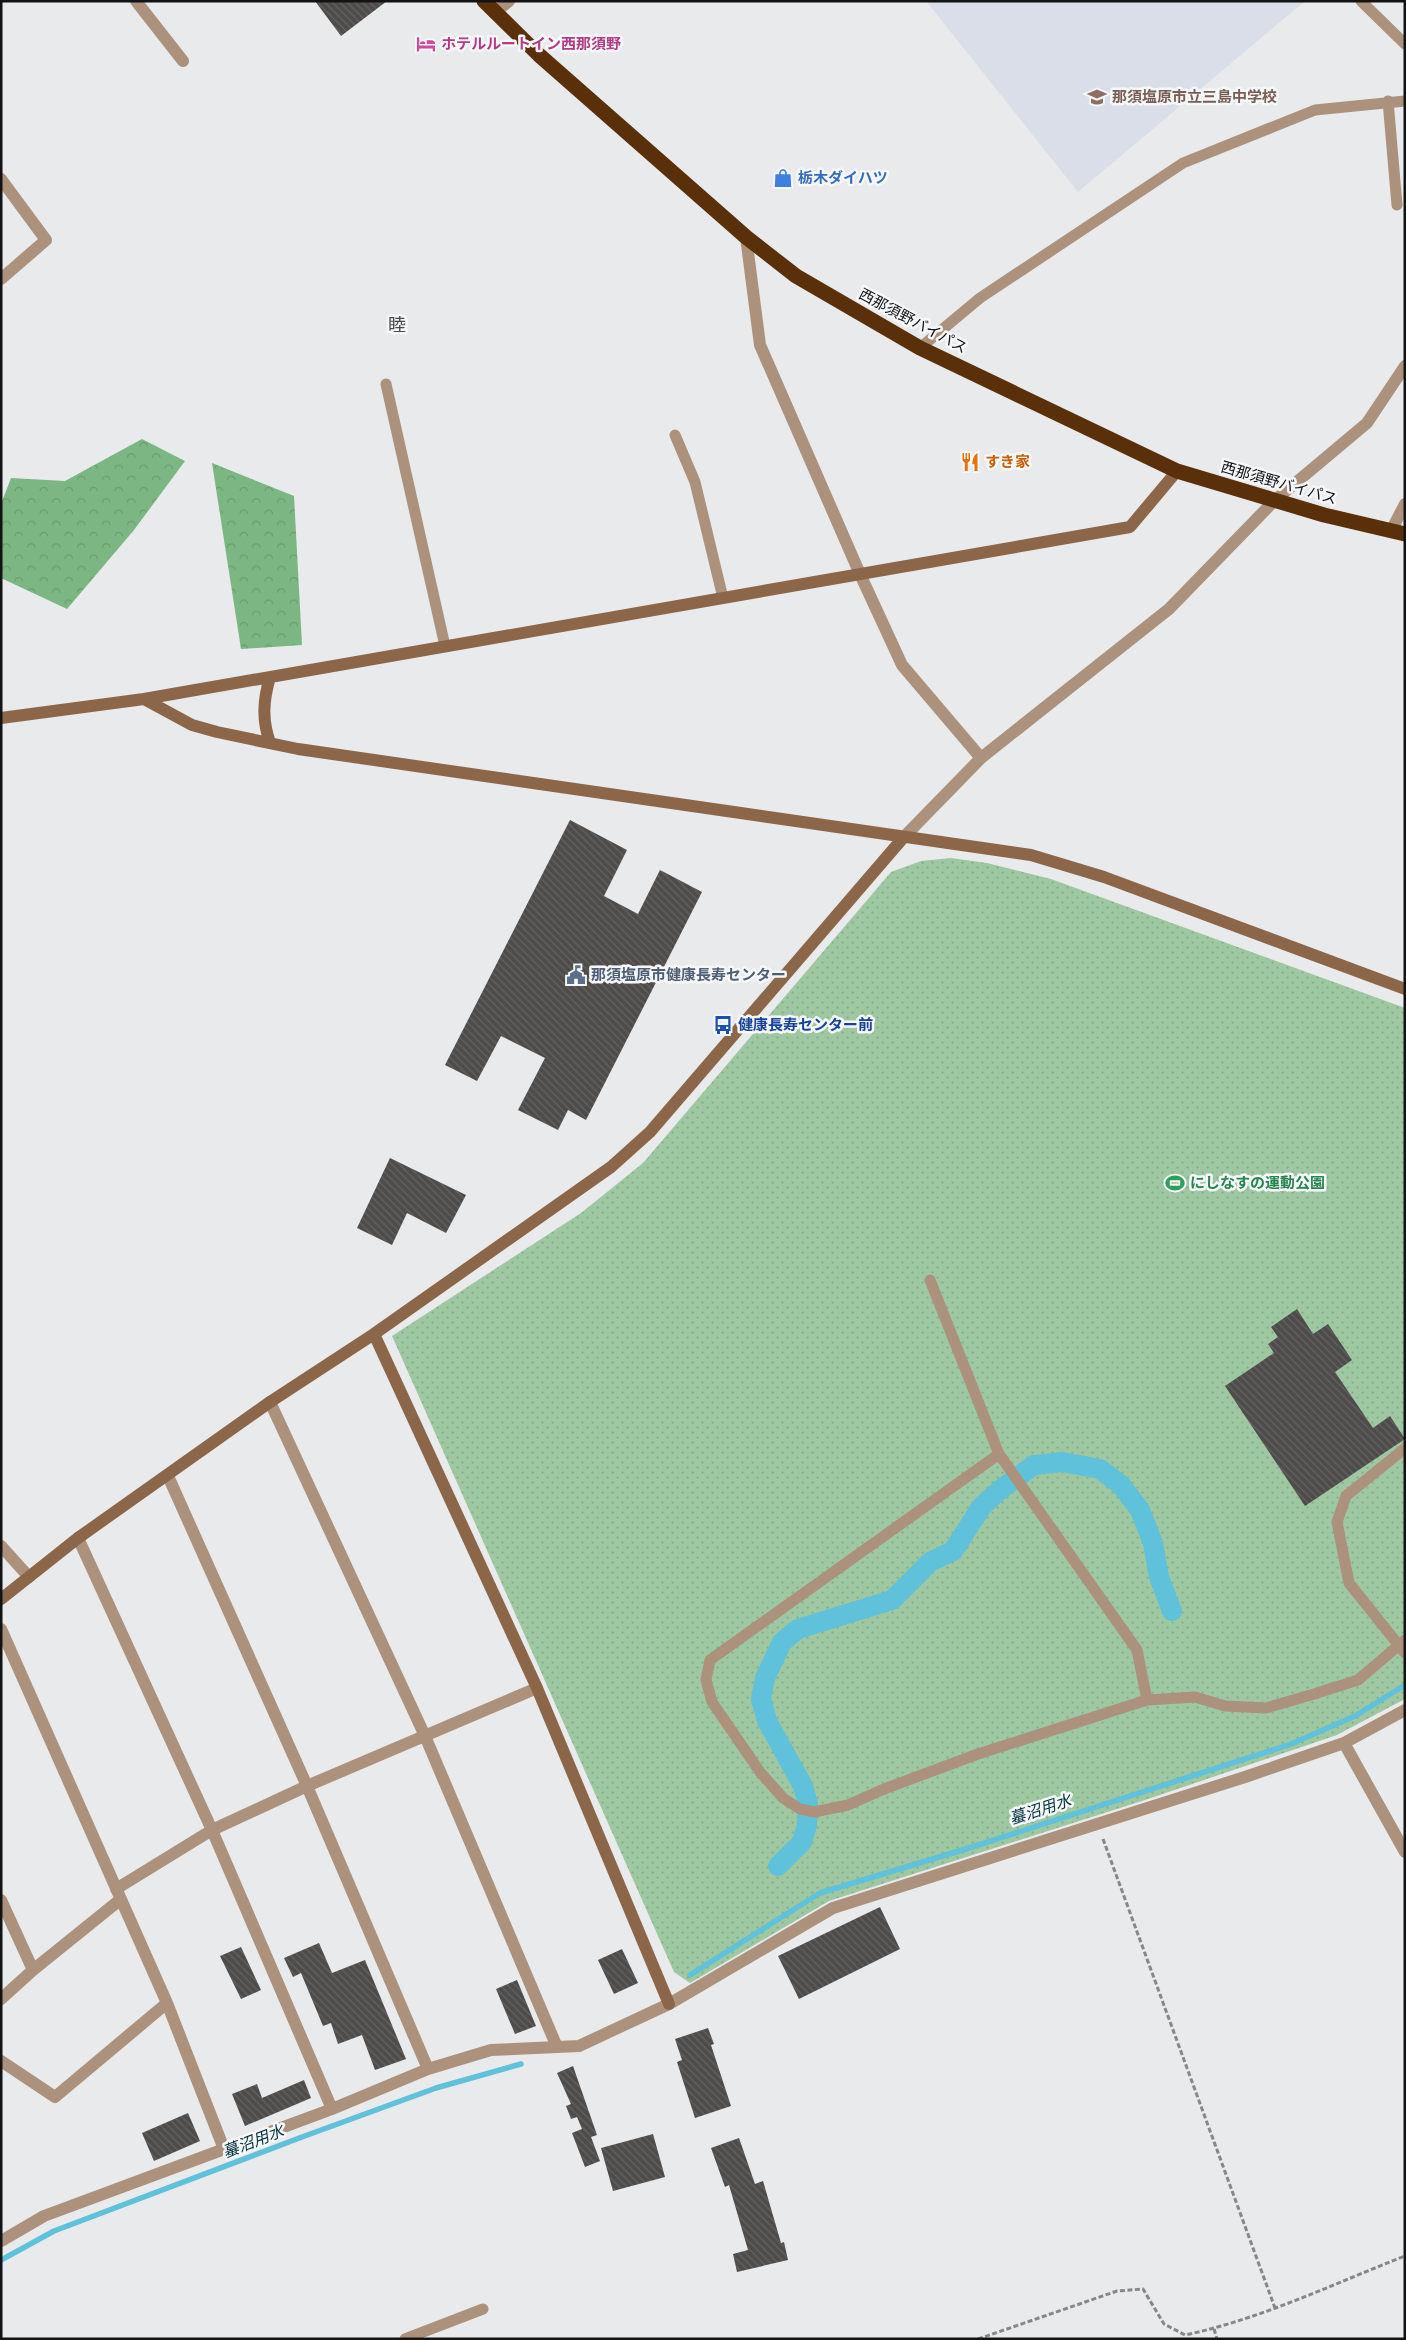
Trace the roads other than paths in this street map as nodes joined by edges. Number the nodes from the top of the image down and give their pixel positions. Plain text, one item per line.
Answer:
1 (136, 1) edge
2 (484, 1) edge
3 (509, 1) edge
4 (1361, 1) edge
5 (494, 13) junction
6 (1405, 44) edge
7 (183, 61) dead end
8 (1388, 101) junction
9 (1405, 101) edge
10 (1, 179) edge
11 (1397, 205) dead end
12 (746, 237) junction
13 (1, 279) edge
14 (920, 348) junction
15 (1405, 366) edge
16 (386, 384) dead end
17 (675, 434) dead end
18 (1177, 471) junction
19 (1274, 501) junction
20 (1405, 504) edge
21 (1398, 532) edge
22 (860, 574) junction
23 (723, 598) junction
24 (445, 646) junction
25 (270, 677) junction
26 (144, 699) junction
27 (1, 718) edge
28 (270, 743) junction
29 (981, 758) junction
30 (903, 838) junction
31 (1405, 989) edge
32 (930, 1280) dead end
33 (374, 1334) junction
34 (270, 1402) junction
35 (1404, 1449) edge
36 (1000, 1454) junction
37 (168, 1476) junction
38 (78, 1538) junction
39 (1, 1546) edge
40 (29, 1577) junction
41 (1, 1599) edge
42 (1, 1629) edge
43 (1403, 1646) edge
44 (537, 1688) junction
45 (1147, 1700) junction
46 (1405, 1710) edge
47 (425, 1736) junction
48 (1344, 1743) junction
49 (307, 1786) junction
50 (212, 1830) junction
51 (1405, 1852) edge
52 (118, 1894) junction
53 (1, 1900) edge
54 (33, 1970) junction
55 (1, 1999) edge
56 (167, 2003) junction
57 (669, 2004) junction
58 (557, 2047) junction
59 (1, 2061) edge
60 (428, 2069) junction
61 (332, 2109) junction
62 (224, 2149) junction
63 (1, 2241) edge
64 (483, 2309) dead end
65 (405, 2339) edge

1 - 7 street
2 - 5 highway, 西那須野バイパス
3 - 5 street
4 - 6 lane
5 - 12 highway, 西那須野バイパス
8 - 9 lane
8 - 11 lane
8 - 14 lane
10 - 13 street
12 - 14 highway, 西那須野バイパス
12 - 22 street
14 - 18 highway, 西那須野バイパス
15 - 19 street
16 - 24 lane
17 - 23 lane
18 - 19 highway, 西那須野バイパス
18 - 22 street
19 - 21 highway, 西那須野バイパス
19 - 29 street
20 - 21 street
22 - 23 street
22 - 29 street
23 - 24 street
24 - 25 street
25 - 26 street
25 - 28 street
26 - 27 street
26 - 28 street
28 - 30 street
29 - 30 street
30 - 31 street
30 - 33 street
32 - 36 lane
33 - 34 street
33 - 44 street
34 - 37 street
34 - 47 street
35 - 43 lane
36 - 45 lane
36 - 45 lane
37 - 38 street
37 - 49 street
38 - 40 street
38 - 50 street
39 - 40 street
40 - 41 street
42 - 52 street
43 - 45 lane
44 - 47 street
44 - 57 street
46 - 48 street
47 - 49 street
47 - 58 street
48 - 51 street
48 - 57 street
49 - 50 street
49 - 60 street
50 - 52 street
50 - 61 street
52 - 54 street
52 - 56 street
53 - 54 street
54 - 55 street
56 - 59 street
56 - 62 street
57 - 58 street
58 - 60 street
60 - 61 street
61 - 62 street
62 - 63 street
64 - 65 lane

